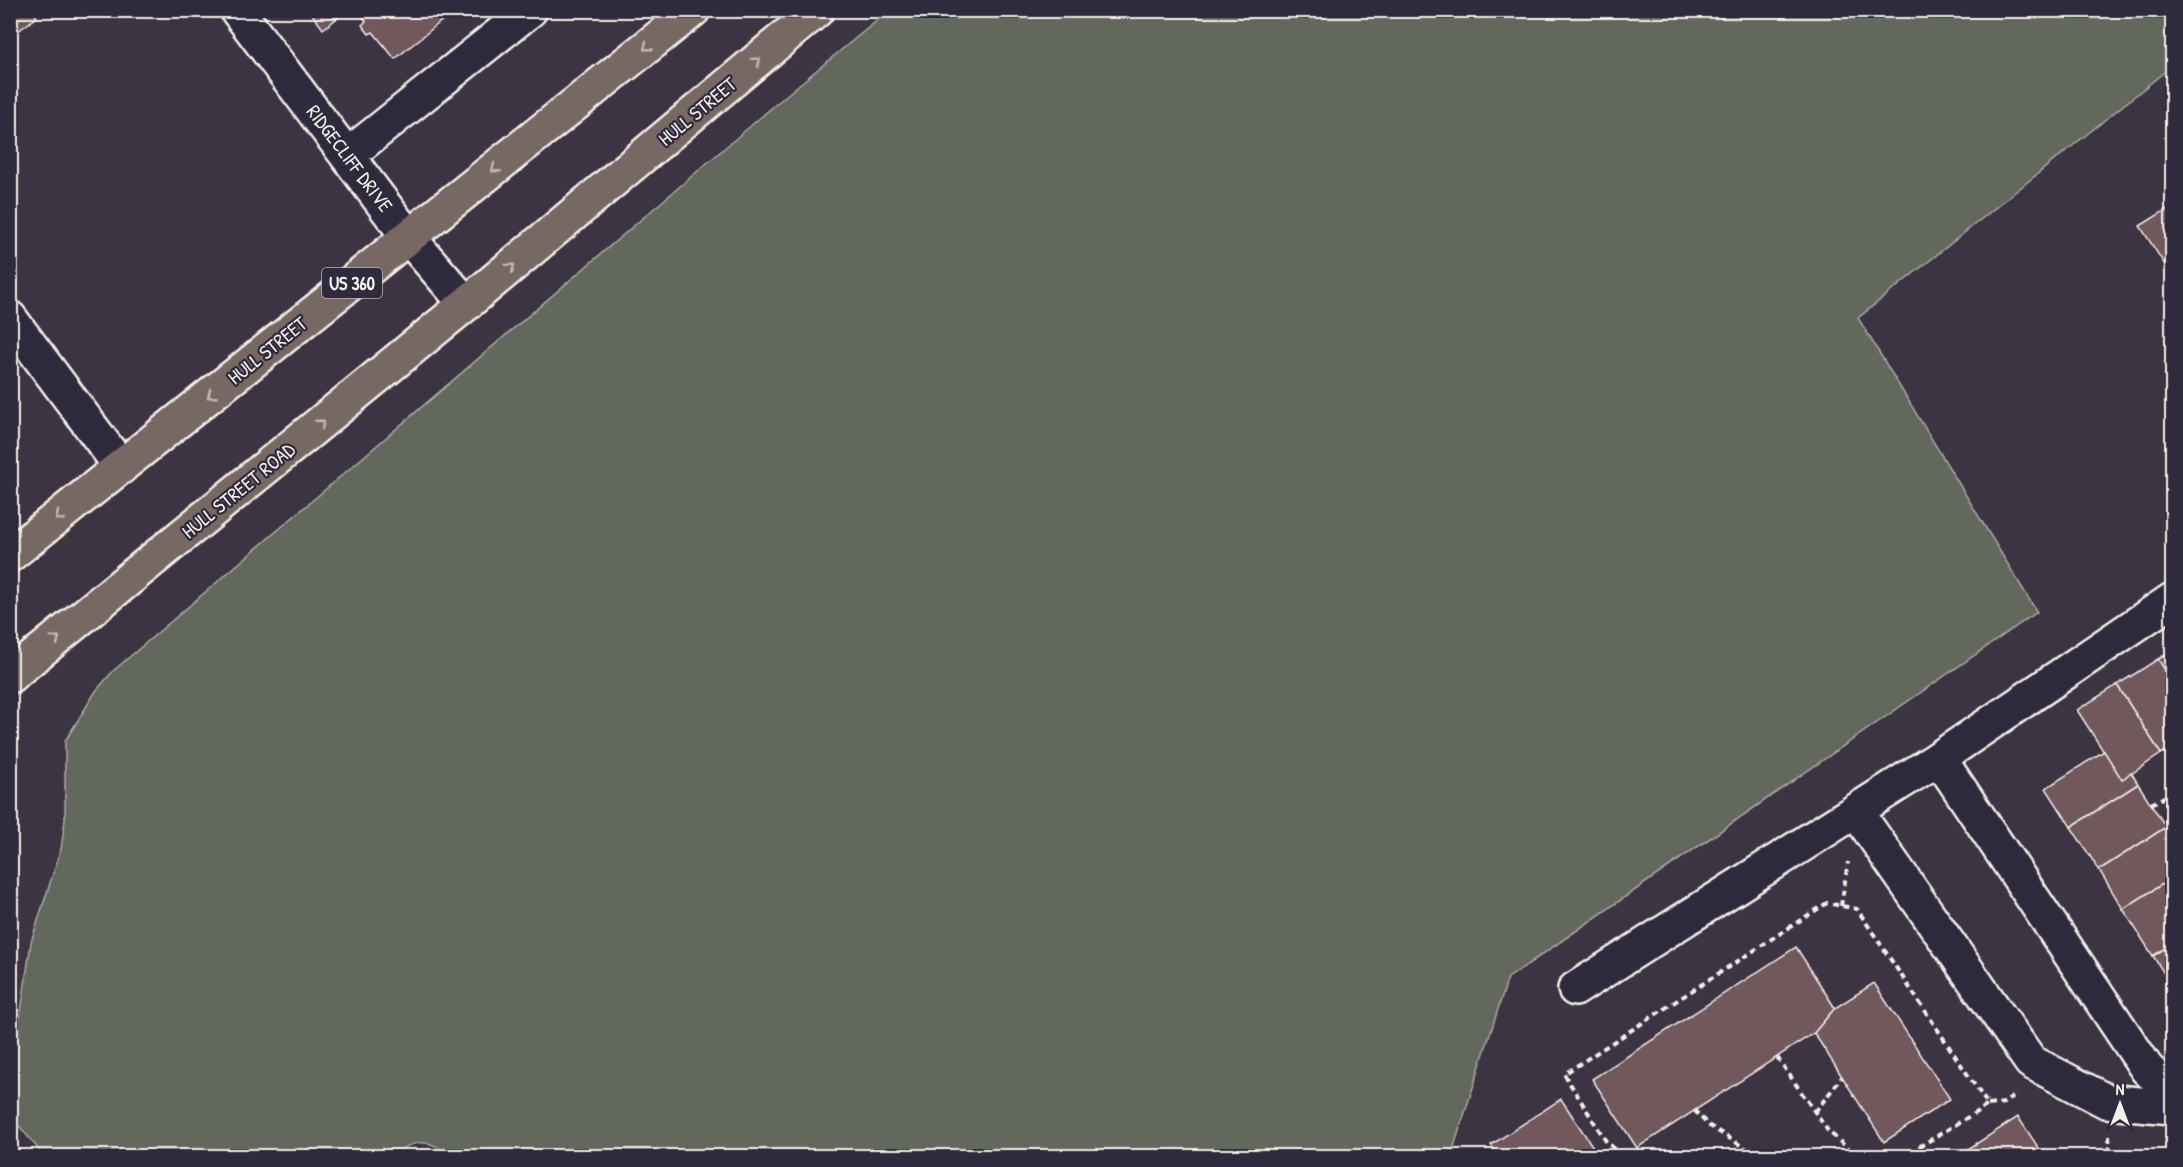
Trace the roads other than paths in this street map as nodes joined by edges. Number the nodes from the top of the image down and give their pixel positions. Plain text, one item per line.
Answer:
1 (237, 10) edge
2 (530, 10) edge
3 (693, 10) edge
4 (817, 10) edge
5 (348, 154) junction
6 (409, 238) junction
7 (466, 304) junction
8 (10, 318) edge
9 (121, 467) junction
10 (10, 555) edge
11 (2172, 600) edge
12 (10, 676) edge
13 (1938, 758) junction
14 (1856, 811) junction
15 (1575, 989) dead end
16 (2172, 1092) edge
17 (2172, 1107) edge

1 - 5 street, RIDGECLIFF DRIVE
2 - 5 street
3 -> 6 main road, HULL STREET / US 360
7 -> 4 main road, HULL STREET
5 - 6 street, RIDGECLIFF DRIVE
6 - 7 street, RIDGECLIFF DRIVE
6 -> 9 main road, HULL STREET / US 360
12 -> 7 main road, HULL STREET ROAD
8 - 9 street
9 -> 10 main road, HULL STREET / US 360
11 - 13 street
13 - 14 street
13 - 16 street
14 - 15 street
14 - 17 street

